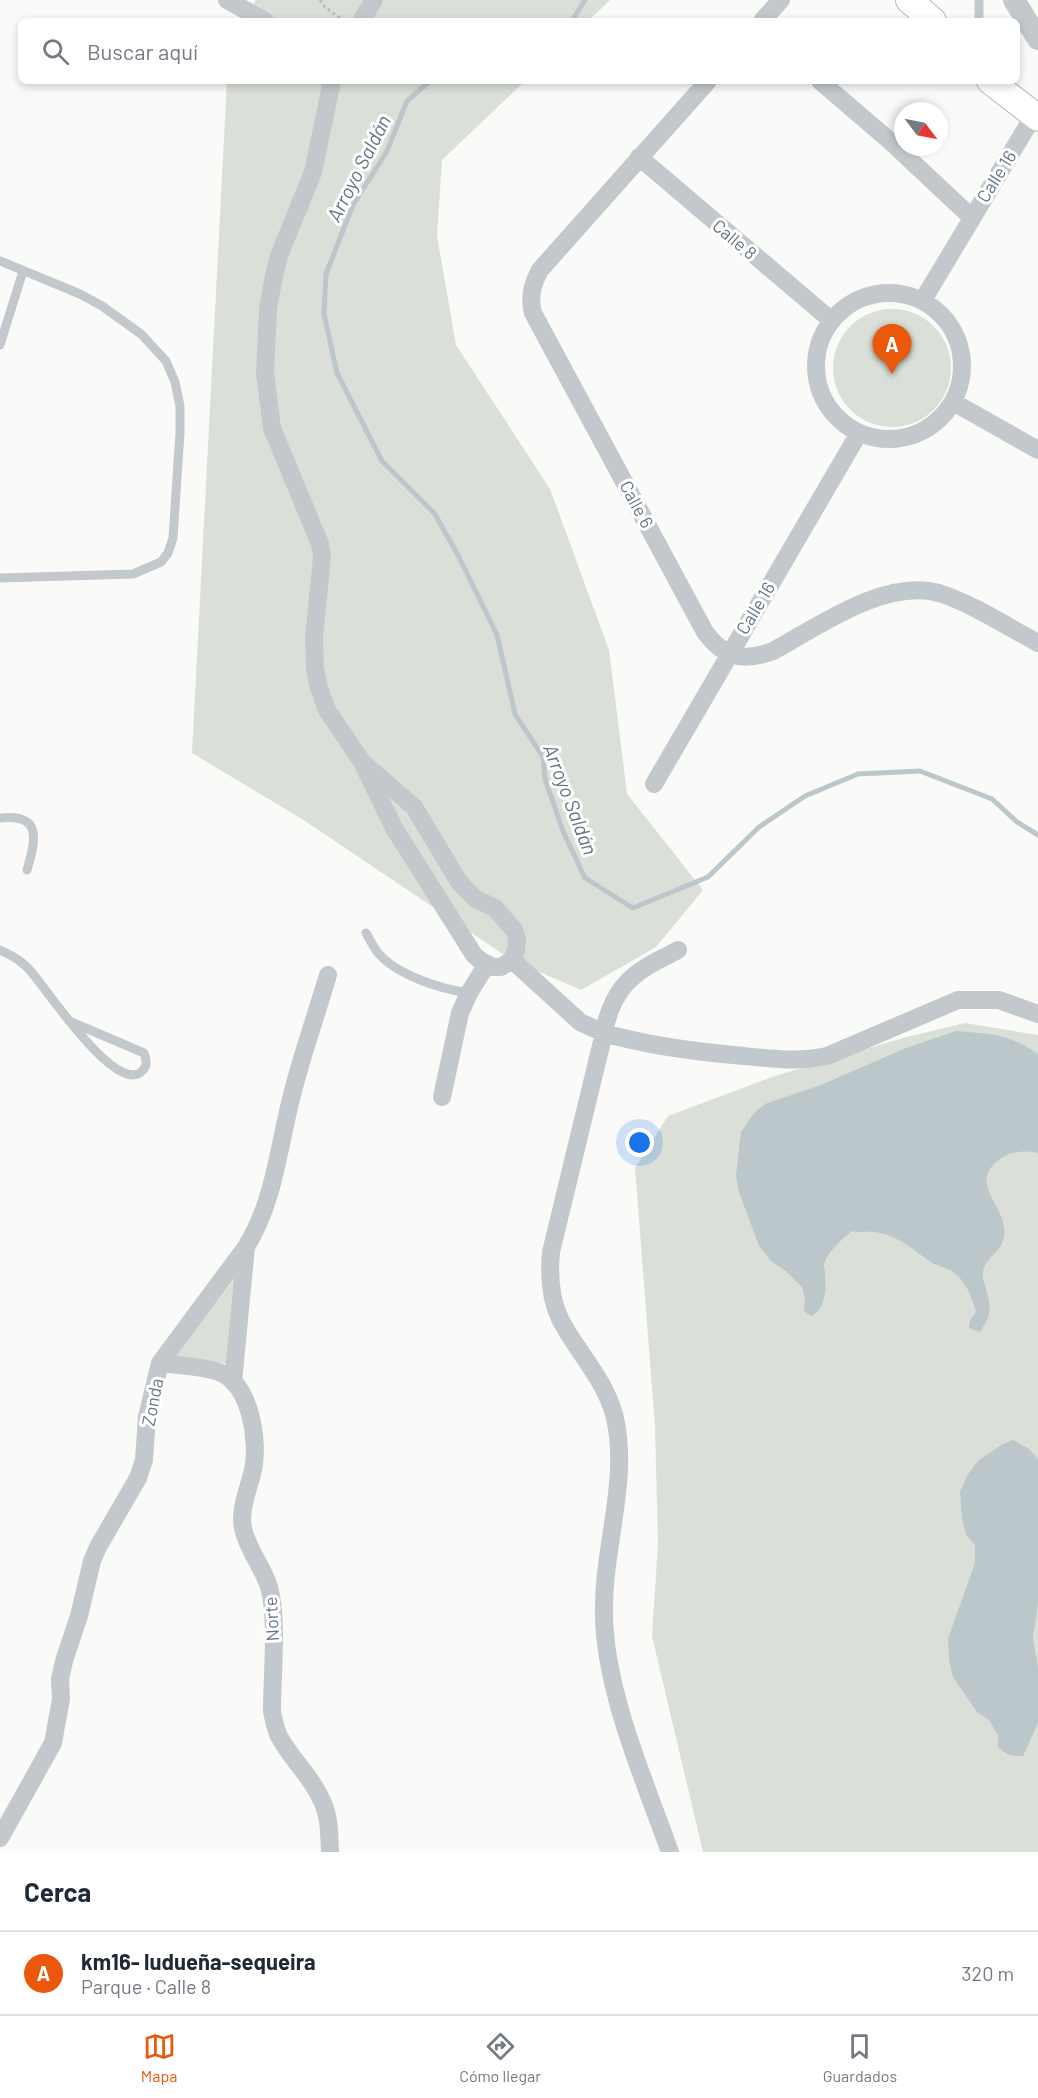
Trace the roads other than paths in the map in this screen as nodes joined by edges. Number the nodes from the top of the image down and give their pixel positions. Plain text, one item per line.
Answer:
1 (227, 0) edge
2 (374, 0) edge
3 (781, 0) edge
4 (894, 0) edge
5 (909, 0) edge
6 (979, 0) edge
7 (1014, 0) edge
8 (260, 18) edge
9 (363, 18) edge
10 (765, 18) edge
11 (914, 18) edge
12 (930, 18) edge
13 (979, 18) edge
14 (1038, 39) edge
15 (331, 84) edge
16 (705, 84) edge
17 (824, 84) edge
18 (995, 84) edge
19 (1011, 84) edge
20 (1037, 112) edge
21 (639, 157) junction
22 (971, 218) junction
23 (0, 261) edge
24 (23, 271) junction
25 (923, 300) junction
26 (832, 321) junction
27 (0, 345) edge
28 (953, 402) junction
29 (859, 433) junction
30 (1038, 450) edge
31 (0, 578) edge
32 (1038, 643) edge
33 (728, 654) junction
34 (362, 762) junction
35 (654, 784) dead end
36 (0, 818) edge
37 (27, 870) dead end
38 (476, 899) junction
39 (450, 919) junction
40 (366, 933) dead end
41 (0, 950) edge
42 (678, 950) dead end
43 (512, 960) junction
44 (487, 964) junction
45 (328, 975) dead end
46 (469, 993) junction
47 (1038, 1014) edge
48 (69, 1021) junction
49 (604, 1033) junction
50 (442, 1097) dead end
51 (246, 1247) junction
52 (160, 1363) junction
53 (233, 1382) junction
54 (0, 1838) edge
55 (330, 1852) edge
56 (670, 1852) edge

1 - 8 street
2 - 9 street
3 - 10 street
4 - 11 main road
5 - 12 main road
6 - 13 lane
7 - 14 street
15 - 34 street
16 - 21 street, Calle 6
17 - 22 street
18 - 20 main road
19 - 20 main road
20 - 22 street, Calle 16
21 - 26 street, Calle 8
21 - 33 street, Calle 6
22 - 25 street, Calle 16
23 - 24 lane
24 - 27 lane
24 - 31 lane
25 - 26 street
25 - 28 street
26 - 29 street
28 - 29 street
28 - 30 street
29 - 33 street, Calle 16
32 - 33 street
33 - 35 street, Calle 16
34 - 38 street
34 - 39 street
36 - 37 lane
38 - 39 street
38 - 43 street
39 - 44 street
40 - 46 lane
41 - 48 lane
42 - 49 street
43 - 44 street
43 - 49 street
44 - 46 street
45 - 51 street, Zonda
46 - 50 street
47 - 49 street
48 - 48 lane
49 - 56 street
51 - 52 street, Zonda
51 - 53 street
52 - 53 street
52 - 54 street, Zonda
53 - 55 street, Norte

